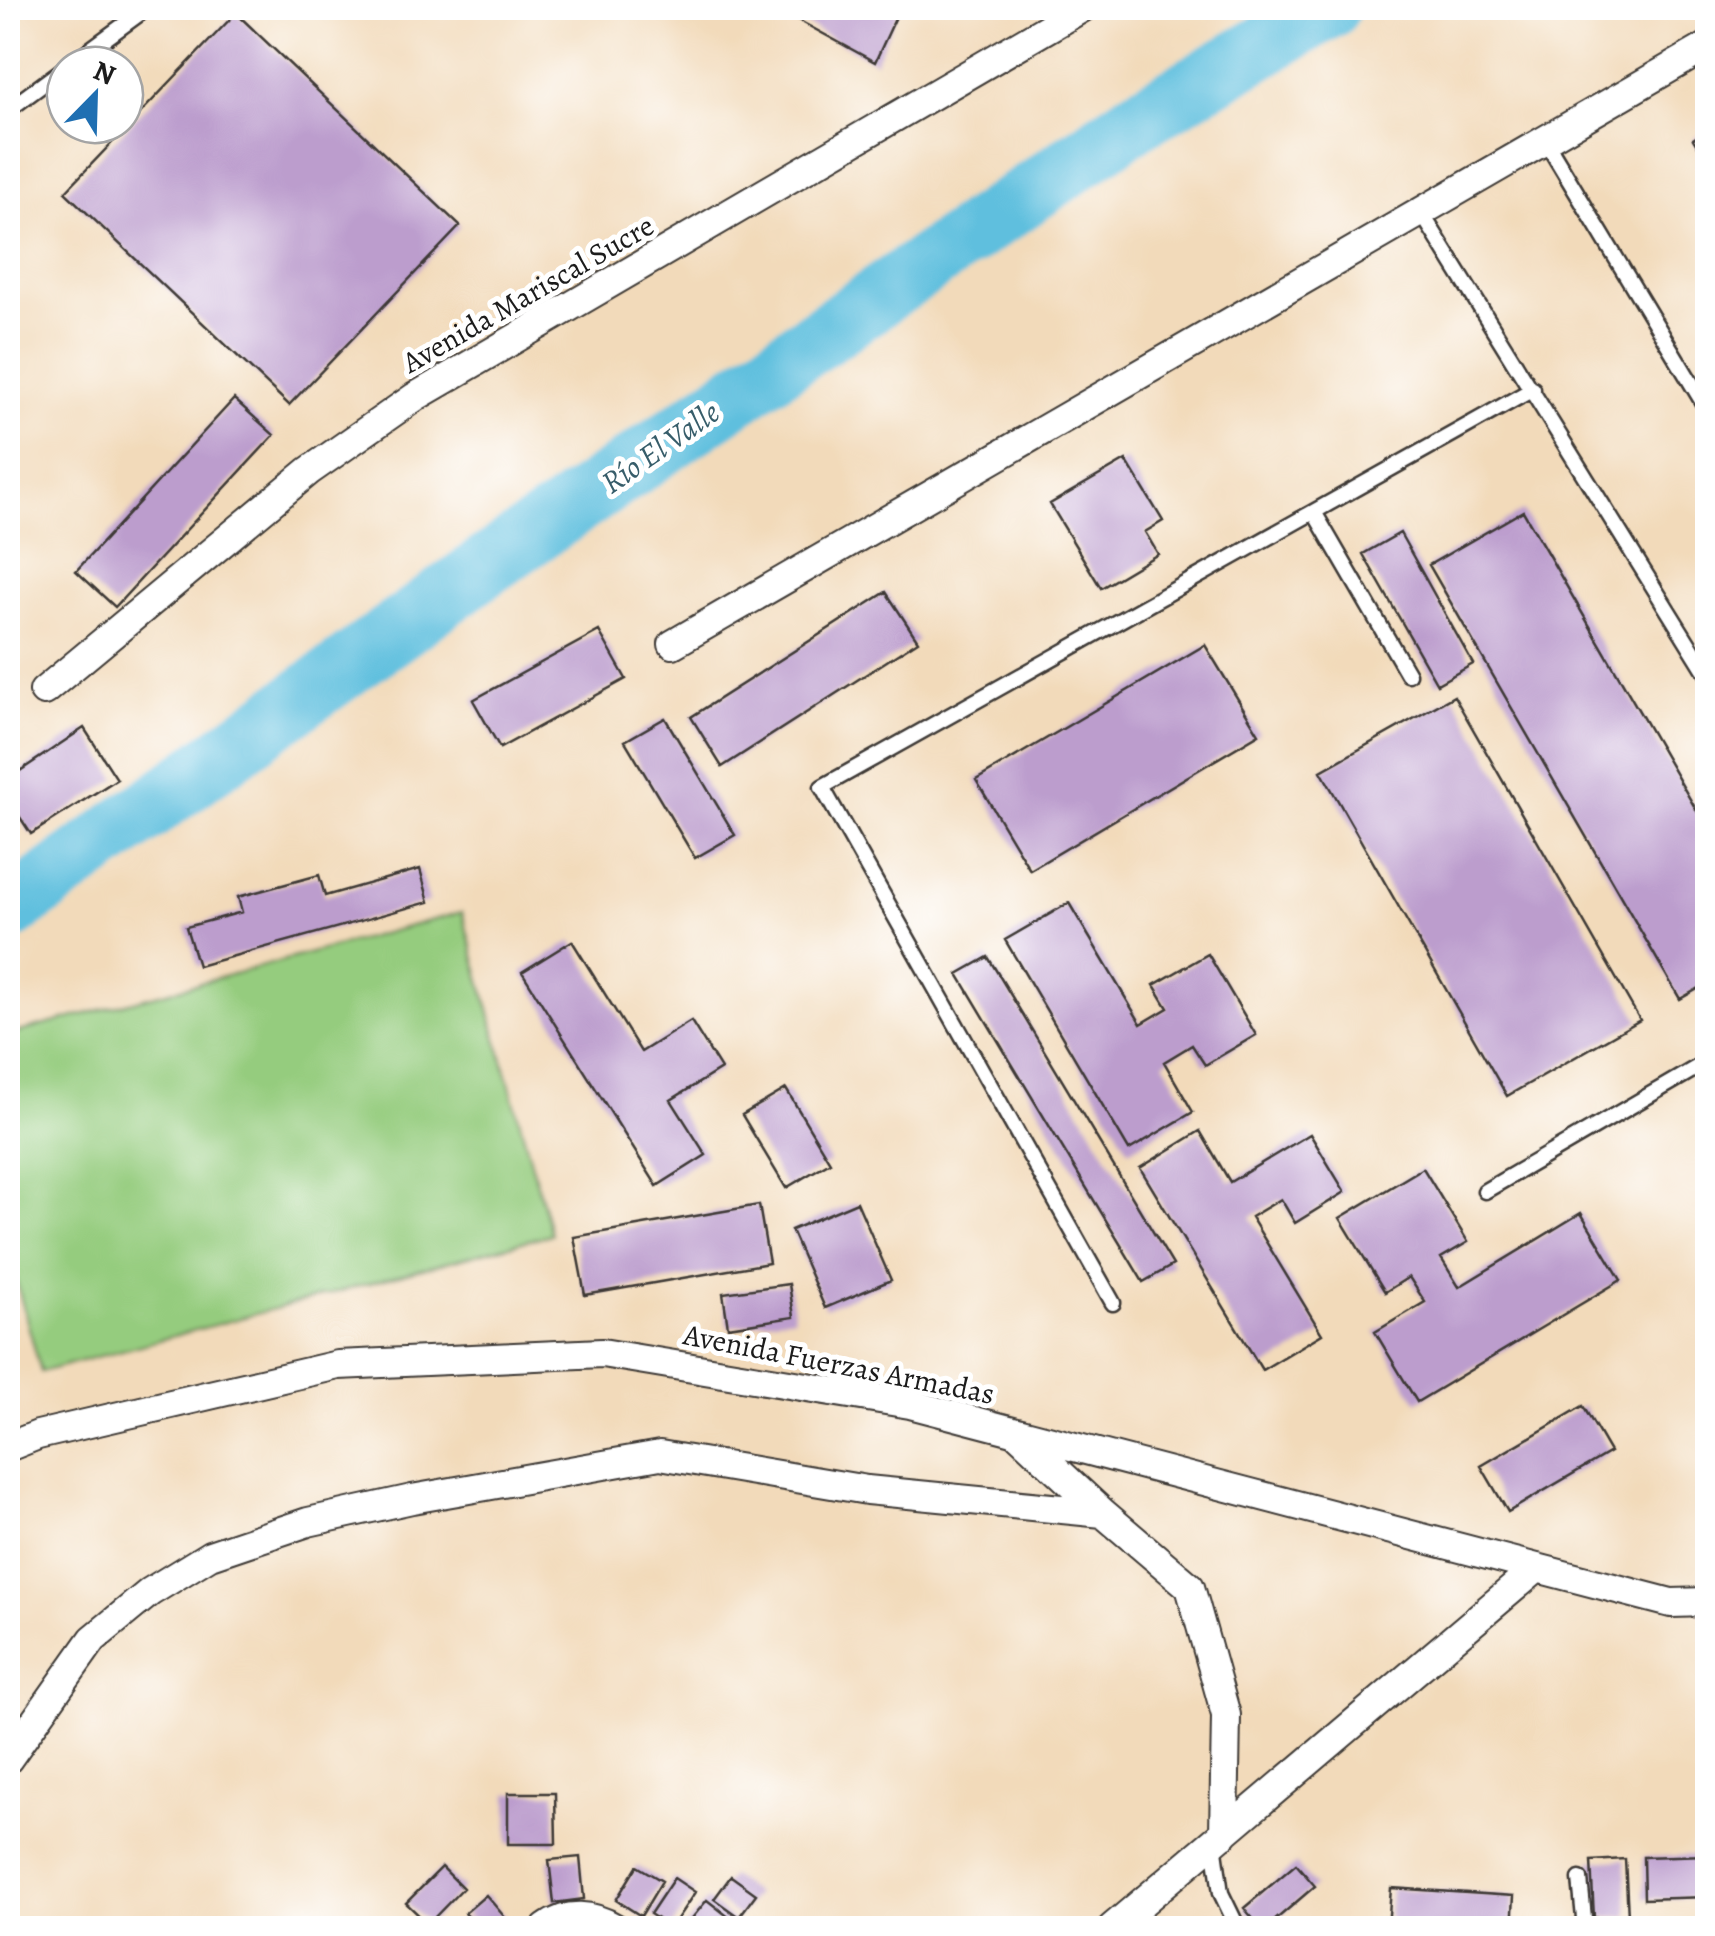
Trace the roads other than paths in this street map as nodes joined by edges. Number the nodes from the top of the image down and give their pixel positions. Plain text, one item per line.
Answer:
1 (147, 8) edge
2 (1082, 8) edge
3 (96, 45) edge
4 (1708, 46) edge
5 (45, 82) edge
6 (8, 110) edge
7 (1544, 140) junction
8 (1420, 212) junction
9 (1533, 389) junction
10 (1708, 411) edge
11 (1314, 512) junction
12 (672, 644) dead end
13 (1408, 674) dead end
14 (1708, 675) edge
15 (44, 691) dead end
16 (1708, 1060) edge
17 (1484, 1191) dead end
18 (1113, 1302) dead end
19 (1015, 1431) junction
20 (8, 1447) edge
21 (1103, 1513) junction
22 (1537, 1568) junction
23 (1708, 1602) edge
24 (8, 1759) edge
25 (1219, 1838) junction
26 (1580, 1880) dead end
27 (546, 1928) edge
28 (615, 1928) edge
29 (1112, 1928) edge
30 (1238, 1928) edge
31 (1584, 1928) edge

1 - 3 lane
2 - 15 street, Avenida Mariscal Sucre
4 - 7 street
5 - 6 lane
7 - 8 street
7 - 10 lane
8 - 9 lane
8 - 12 street
9 - 11 lane
9 - 14 lane
11 - 13 lane
11 - 18 lane
16 - 17 lane
19 - 20 street, Avenida Fuerzas Armadas
19 - 21 street
19 - 22 street, Avenida Fuerzas Armadas
21 - 24 street
21 - 25 street
22 - 23 street, Avenida Fuerzas Armadas
22 - 25 street
25 - 29 street
25 - 30 lane
26 - 31 lane
27 - 28 street

